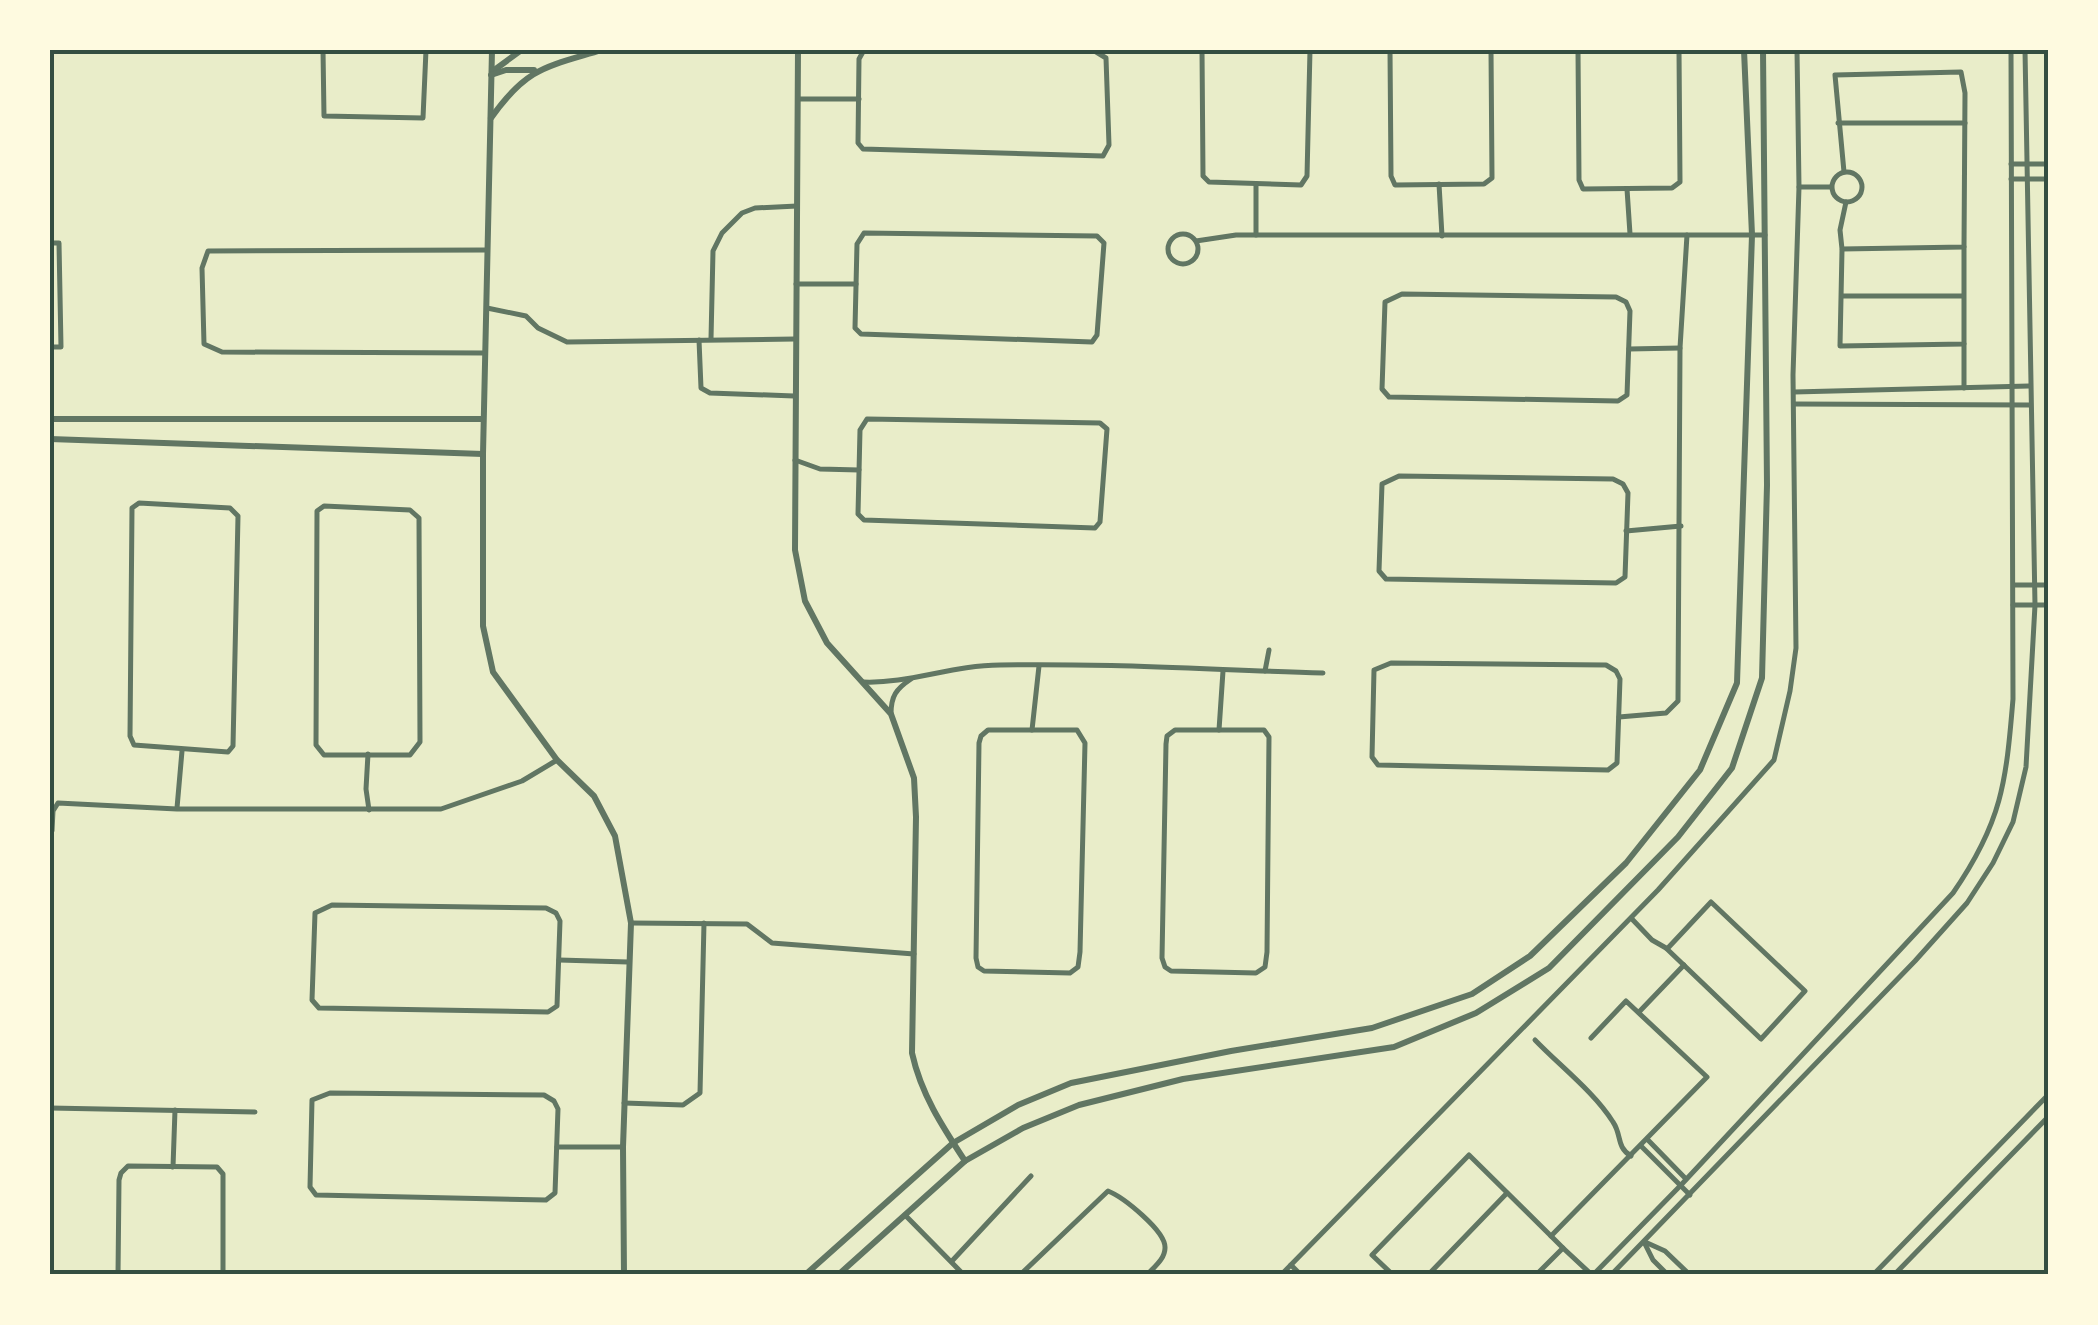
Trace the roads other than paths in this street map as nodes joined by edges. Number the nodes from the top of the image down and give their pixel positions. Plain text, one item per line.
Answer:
1 (323, 50) edge
2 (426, 50) edge
3 (492, 50) edge
4 (521, 50) edge
5 (602, 50) edge
6 (798, 50) edge
7 (864, 50) edge
8 (1060, 50) edge
9 (1202, 50) edge
10 (1310, 50) edge
11 (1390, 50) edge
12 (1491, 50) edge
13 (1578, 50) edge
14 (1679, 50) edge
15 (1744, 50) edge
16 (1763, 50) edge
17 (1797, 50) edge
18 (2011, 50) edge
19 (2025, 50) edge
20 (536, 70) junction
21 (492, 74) junction
22 (798, 99) junction
23 (859, 99) junction
24 (490, 118) junction
25 (1838, 123) junction
26 (1965, 123) junction
27 (2011, 164) junction
28 (2027, 164) junction
29 (2048, 164) edge
30 (1844, 172) junction
31 (2048, 179) edge
32 (2011, 180) junction
33 (2027, 180) junction
34 (1256, 184) junction
35 (1439, 184) junction
36 (1799, 187) junction
37 (1832, 187) junction
38 (1627, 189) junction
39 (1846, 202) junction
40 (797, 206) junction
41 (1630, 234) junction
42 (1256, 235) junction
43 (1687, 235) junction
44 (1765, 235) junction
45 (1442, 236) junction
46 (1752, 236) junction
47 (1196, 241) junction
48 (50, 243) edge
49 (1964, 247) junction
50 (1842, 249) junction
51 (487, 250) junction
52 (796, 284) junction
53 (856, 284) junction
54 (1843, 296) junction
55 (1963, 296) junction
56 (486, 308) junction
57 (795, 339) junction
58 (699, 340) junction
59 (711, 340) junction
60 (1964, 344) junction
61 (50, 347) edge
62 (1680, 348) junction
63 (1629, 349) junction
64 (485, 354) junction
65 (2012, 386) junction
66 (2029, 386) junction
67 (1964, 388) junction
68 (1794, 392) junction
69 (794, 396) junction
70 (1794, 404) junction
71 (2013, 405) junction
72 (2029, 405) junction
73 (50, 419) edge
74 (483, 419) junction
75 (50, 439) edge
76 (482, 454) junction
77 (795, 460) junction
78 (860, 470) junction
79 (1681, 526) junction
80 (1626, 531) junction
81 (2014, 586) junction
82 (2034, 586) junction
83 (2048, 586) edge
84 (2014, 605) junction
85 (2035, 605) junction
86 (2048, 605) edge
87 (1270, 650) dead end
88 (1039, 666) junction
89 (1223, 670) junction
90 (1265, 672) junction
91 (1322, 673) dead end
92 (918, 674) junction
93 (863, 682) junction
94 (890, 714) junction
95 (1619, 718) junction
96 (1032, 730) junction
97 (1219, 730) junction
98 (182, 751) junction
99 (368, 754) junction
100 (557, 760) junction
101 (177, 809) junction
102 (369, 810) junction
103 (52, 831) edge
104 (1630, 918) junction
105 (631, 923) junction
106 (704, 923) junction
107 (1668, 949) junction
108 (914, 954) junction
109 (559, 960) junction
110 (628, 962) junction
111 (1684, 965) junction
112 (1639, 1012) junction
113 (1591, 1038) dead end
114 (1534, 1040) dead end
115 (2048, 1095) edge
116 (624, 1103) junction
117 (50, 1108) edge
118 (175, 1110) junction
119 (255, 1112) dead end
120 (2048, 1117) edge
121 (1646, 1138) junction
122 (953, 1143) junction
123 (1641, 1146) junction
124 (557, 1147) junction
125 (623, 1147) junction
126 (1631, 1156) junction
127 (965, 1161) junction
128 (172, 1167) junction
129 (1031, 1176) dead end
130 (1684, 1182) junction
131 (1507, 1193) junction
132 (1690, 1196) junction
133 (905, 1214) junction
134 (1551, 1236) junction
135 (1643, 1241) junction
136 (1563, 1248) junction
137 (952, 1261) junction
138 (1291, 1265) junction
139 (118, 1275) edge
140 (223, 1275) edge
141 (323, 1275) edge
142 (489, 1275) edge
143 (624, 1275) edge
144 (805, 1275) edge
145 (838, 1275) edge
146 (964, 1275) edge
147 (1020, 1275) edge
148 (1146, 1275) edge
149 (1281, 1275) edge
150 (1301, 1275) edge
151 (1393, 1275) edge
152 (1428, 1275) edge
153 (1536, 1275) edge
154 (1593, 1275) edge
155 (1610, 1275) edge
156 (1668, 1275) edge
157 (1690, 1275) edge
158 (1873, 1275) edge
159 (1894, 1275) edge

1 - 2 street
3 - 21 street
4 - 21 street
5 - 20 street
6 - 22 street
7 - 23 street
8 - 23 street
9 - 34 street
10 - 34 street
11 - 35 street
12 - 35 street
13 - 38 street
14 - 38 street
15 - 46 street
16 - 44 street
17 - 36 street
18 - 27 street
19 - 28 street
20 - 21 street
20 - 24 street
21 - 24 street
22 - 23 street
22 - 40 street
24 - 51 street
25 - 26 street
25 - 26 street
25 - 30 street
26 - 49 street
27 - 28 street
27 - 32 street
28 - 29 street
28 - 33 street
30 - 37 street
30 - 39 street
31 - 33 street
32 - 33 street
32 - 65 street
33 - 66 street
34 - 42 street
35 - 45 street
36 - 37 street
36 - 68 street
37 - 39 street
38 - 41 street
39 - 50 street
40 - 52 street
40 - 59 street
41 - 43 street
41 - 45 street
42 - 45 street
42 - 47 street
43 - 46 street
43 - 62 street
44 - 46 street
44 - 127 street
46 - 122 street
47 - 47 street
48 - 61 street
49 - 50 street
49 - 55 street
50 - 54 street
51 - 56 street
51 - 64 street
52 - 53 street
52 - 57 street
53 - 53 street
54 - 55 street
54 - 60 street
55 - 60 street
56 - 58 street
56 - 64 street
57 - 59 street
57 - 69 street
58 - 59 street
58 - 69 street
60 - 67 street
62 - 63 street
62 - 79 street
63 - 63 street
64 - 74 street
65 - 66 street
65 - 67 street
65 - 71 street
66 - 72 street
67 - 68 street
68 - 70 street
69 - 77 street
70 - 71 street
70 - 104 street
71 - 72 street
71 - 81 street
72 - 82 street
73 - 74 street
74 - 76 street
75 - 76 street
76 - 100 street
77 - 78 street
77 - 93 street
78 - 78 street
79 - 80 street
79 - 95 street
80 - 80 street
81 - 82 street
81 - 84 street
82 - 83 street
82 - 85 street
84 - 85 street
84 - 130 street
85 - 86 street
85 - 132 street
87 - 90 street
88 - 89 street
88 - 92 street
88 - 96 street
89 - 90 street
89 - 97 street
90 - 91 street
92 - 93 street
92 - 94 street
93 - 94 street
94 - 108 street
95 - 95 street
96 - 96 street
97 - 97 street
98 - 98 street
98 - 101 street
99 - 99 street
99 - 102 street
100 - 102 street
100 - 105 street
101 - 102 street
101 - 103 street
104 - 107 street
104 - 138 street
105 - 106 street
105 - 110 street
106 - 108 street
106 - 116 street
107 - 111 street
107 - 111 street
108 - 122 street
109 - 109 street
109 - 110 street
110 - 116 street
111 - 112 street
112 - 113 street
112 - 121 street
114 - 126 street
115 - 158 street
116 - 125 street
117 - 118 street
118 - 119 street
118 - 128 street
120 - 159 street
121 - 123 street
121 - 130 street
122 - 127 street
122 - 144 street
123 - 126 street
123 - 130 street
124 - 124 street
124 - 125 street
125 - 143 street
126 - 134 street
127 - 133 street
128 - 139 street
128 - 140 street
129 - 137 street
130 - 132 street
130 - 154 street
131 - 134 street
131 - 151 street
131 - 152 street
132 - 135 street
133 - 137 street
133 - 145 street
134 - 136 street
135 - 155 street
135 - 156 street
135 - 157 street
136 - 153 street
136 - 154 street
137 - 146 street
138 - 149 street
138 - 150 street
141 - 142 street
147 - 148 street

